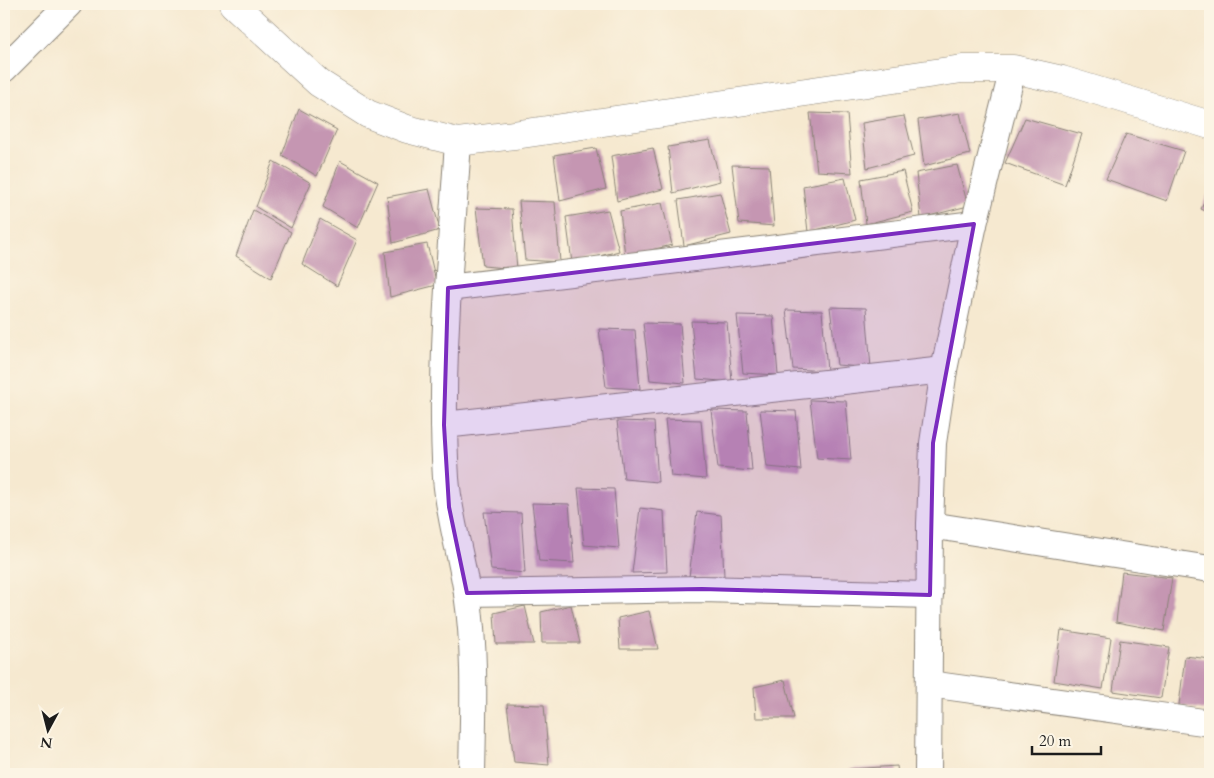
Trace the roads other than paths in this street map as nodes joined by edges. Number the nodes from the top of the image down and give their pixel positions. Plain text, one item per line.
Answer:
1 (69, 4) edge
2 (233, 4) edge
3 (4, 69) edge
4 (1014, 69) junction
5 (1210, 125) edge
6 (458, 142) junction
7 (974, 224) junction
8 (448, 288) junction
9 (944, 370) junction
10 (444, 425) junction
11 (930, 525) junction
12 (1210, 569) edge
13 (467, 593) junction
14 (930, 595) junction
15 (929, 684) junction
16 (1210, 723) edge
17 (472, 774) edge
18 (928, 774) edge

1 - 3 street
2 - 6 highway
4 - 5 highway
4 - 6 highway
4 - 7 street
6 - 8 street
7 - 8 street
7 - 9 street
8 - 10 street
9 - 10 street
9 - 11 street
10 - 13 street
11 - 12 street
11 - 14 street
13 - 14 street
13 - 17 street
14 - 15 street
15 - 16 street
15 - 18 street

